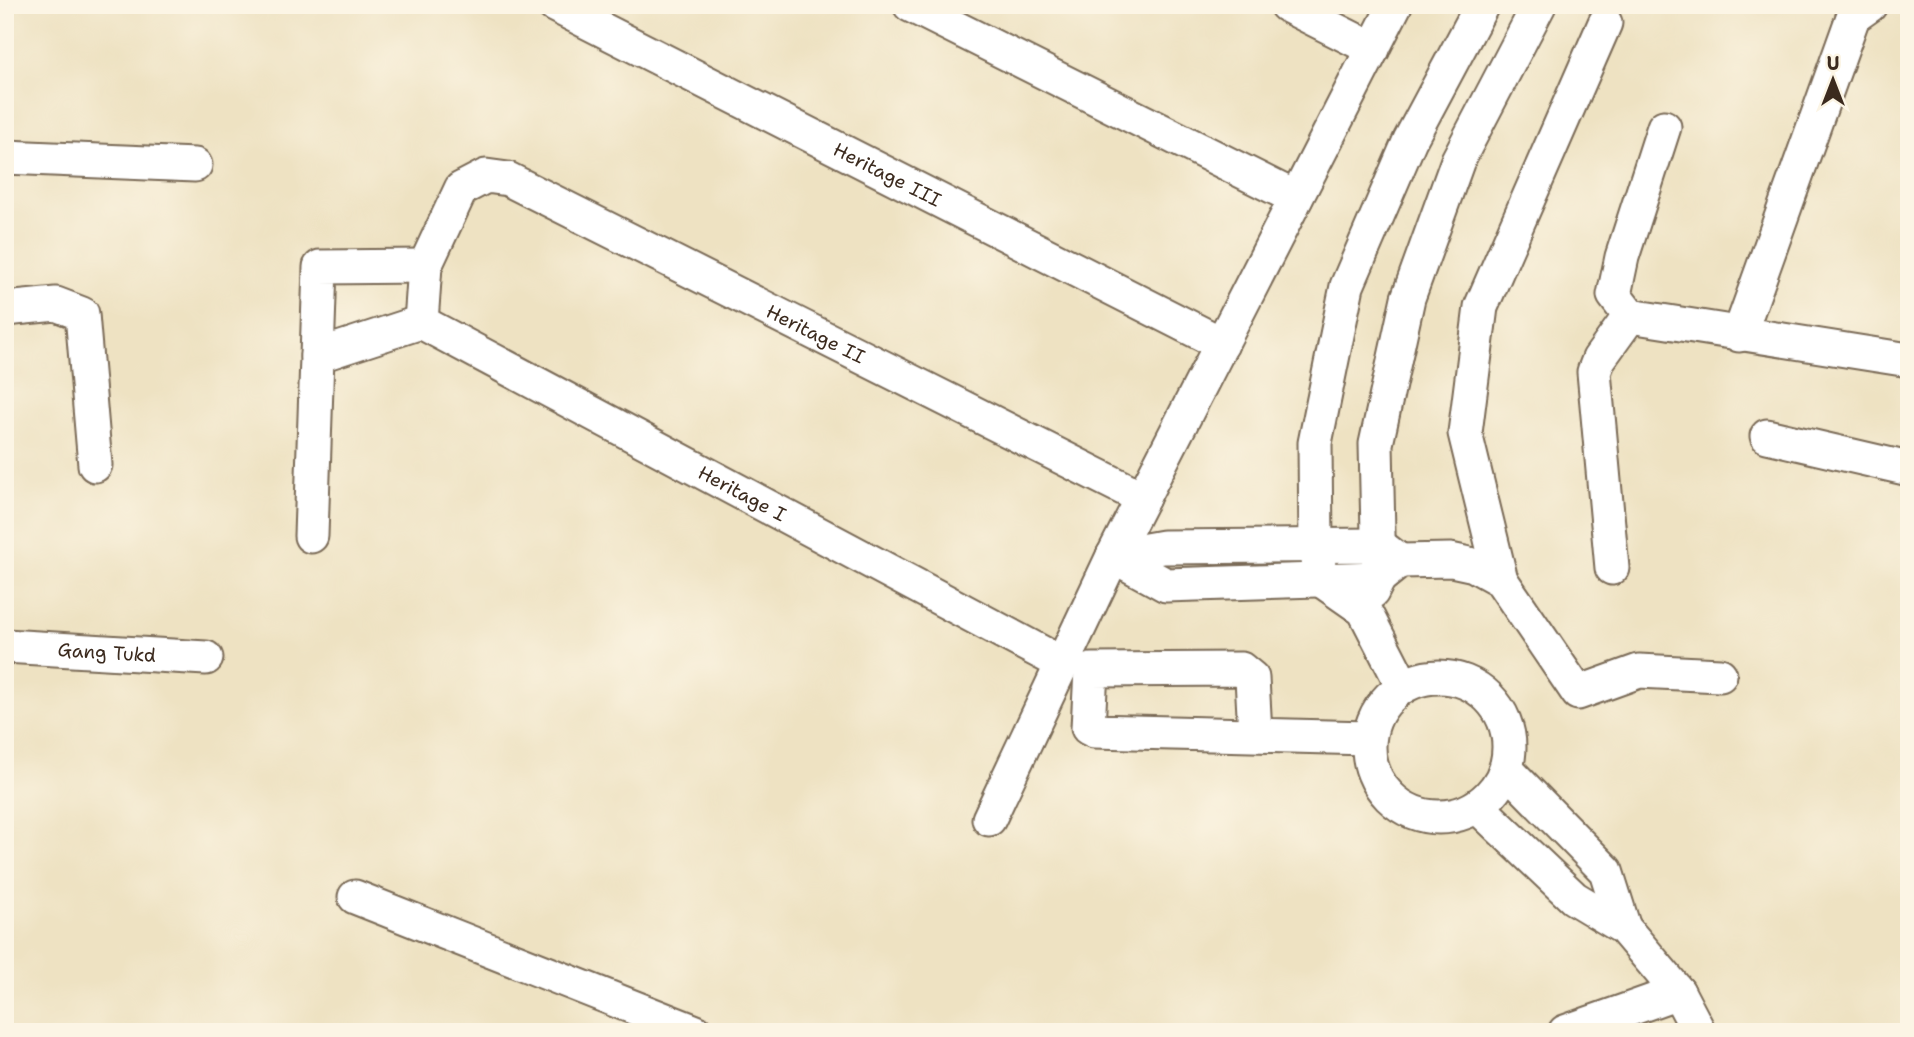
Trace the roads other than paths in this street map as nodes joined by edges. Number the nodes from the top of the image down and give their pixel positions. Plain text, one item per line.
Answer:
1 (554, 5) edge
2 (910, 5) edge
3 (1286, 5) edge
4 (1395, 5) edge
5 (1482, 5) edge
6 (1539, 5) edge
7 (1870, 5) edge
8 (1605, 23) dead end
9 (1373, 49) junction
10 (1664, 127) dead end
11 (5, 156) edge
12 (195, 164) dead end
13 (1296, 198) junction
14 (425, 266) junction
15 (5, 309) edge
16 (1630, 316) junction
17 (422, 322) junction
18 (1739, 335) junction
19 (1222, 344) junction
20 (317, 356) junction
21 (1909, 360) edge
22 (1767, 436) dead end
23 (95, 465) dead end
24 (1909, 469) edge
25 (1143, 498) junction
26 (311, 536) dead end
27 (1315, 546) junction
28 (1113, 556) junction
29 (1386, 562) junction
30 (1612, 568) dead end
31 (1321, 580) junction
32 (1501, 580) junction
33 (1364, 610) junction
34 (5, 646) edge
35 (206, 658) dead end
36 (1063, 664) junction
37 (1720, 675) dead end
38 (1403, 686) junction
39 (1255, 733) junction
40 (1368, 738) junction
41 (1507, 770) junction
42 (1478, 807) junction
43 (989, 819) dead end
44 (355, 897) dead end
45 (1624, 928) junction
46 (1678, 992) junction
47 (696, 1032) edge
48 (1565, 1032) edge
49 (1699, 1032) edge

1 - 19 street, Heritage III
2 - 13 street
3 - 9 street
4 - 9 street
5 - 27 street
6 - 29 street
7 - 18 street
8 - 32 street
9 - 13 street
10 - 16 street
11 - 12 street
13 - 19 street
14 - 17 street
14 - 20 street
14 - 25 street, Heritage II
15 - 23 street
16 - 18 street
16 - 30 street
17 - 20 street
17 - 36 street, Heritage I
18 - 21 street
19 - 25 street
20 - 26 street
22 - 24 street
25 - 28 street
27 - 28 street
27 - 29 street
27 - 31 street
28 - 31 street
28 - 36 street
29 - 31 street
29 - 32 street
29 - 33 street
31 - 33 street
32 - 37 street
33 - 38 street
34 - 35 street, Gang Tukd
36 - 43 street
38 - 40 street
38 - 41 street
39 - 39 street
39 - 40 street
40 - 42 street
41 - 42 street
41 - 45 street
42 - 45 street
44 - 47 street
45 - 46 street
46 - 48 street
46 - 49 street

